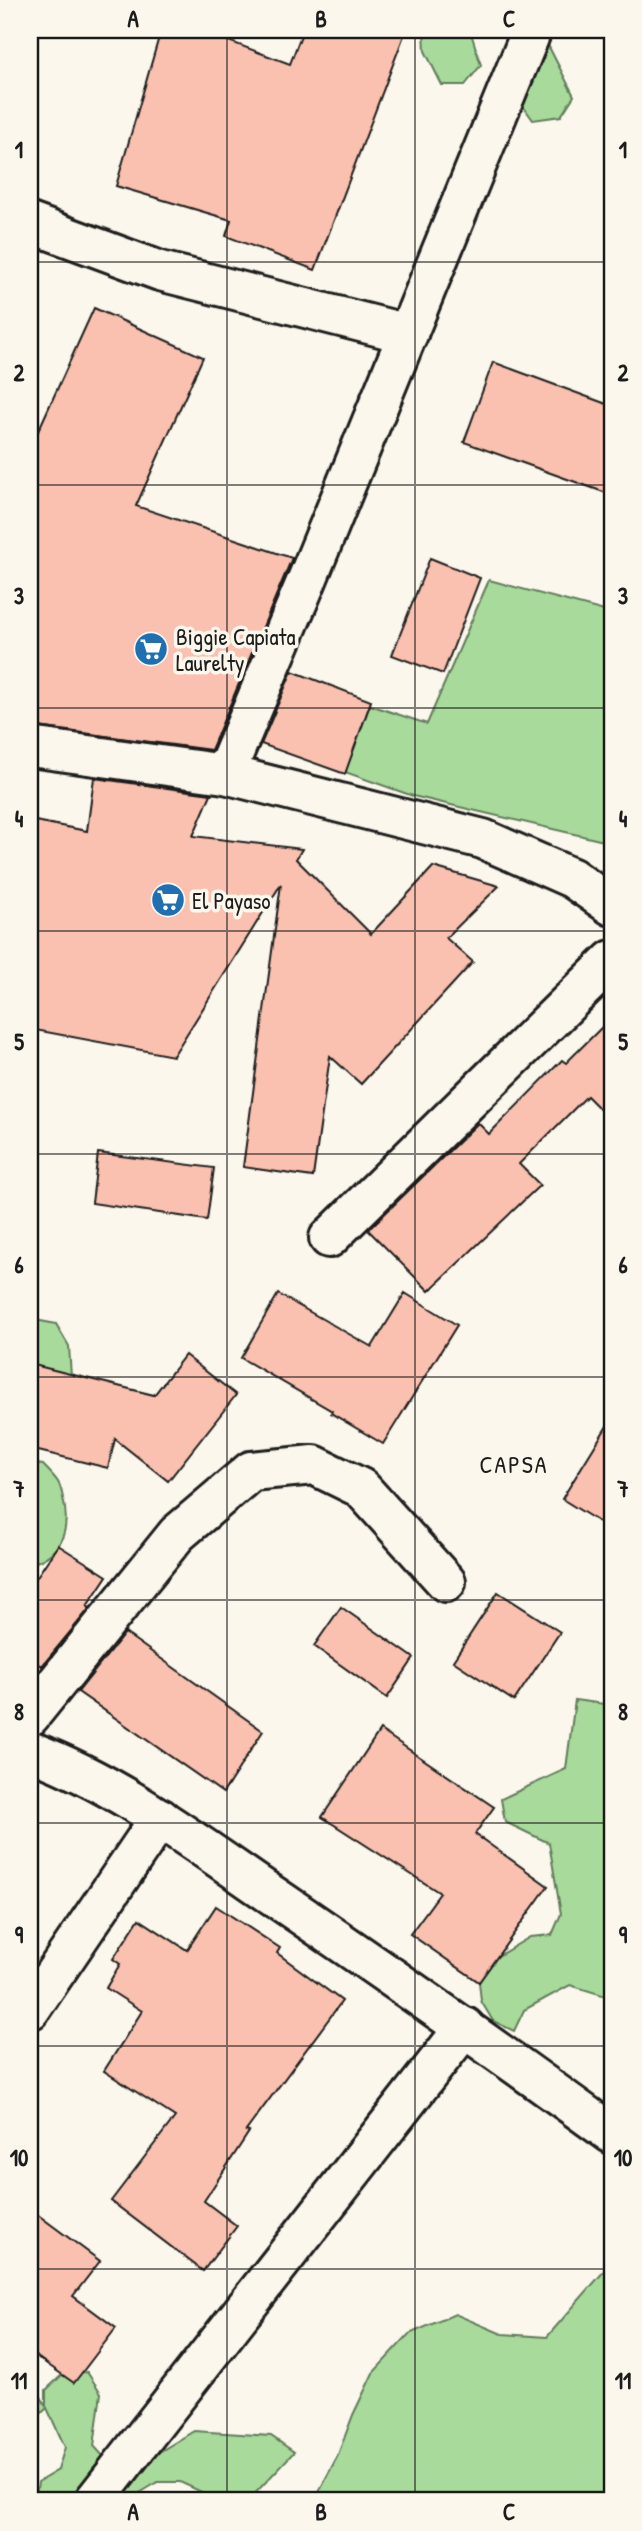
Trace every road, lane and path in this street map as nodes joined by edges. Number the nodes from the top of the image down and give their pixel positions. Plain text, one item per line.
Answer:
1 (532, 30) edge
2 (30, 223) edge
3 (408, 334) junction
4 (30, 747) edge
5 (225, 774) junction
6 (612, 906) edge
7 (612, 960) edge
8 (329, 1238) dead end
9 (446, 1582) dead end
10 (30, 1716) edge
11 (30, 1751) edge
12 (160, 1818) junction
13 (30, 2010) edge
14 (465, 2027) junction
15 (612, 2134) edge
16 (94, 2501) edge

1 - 3 street
2 - 3 street
3 - 5 street
4 - 5 street
5 - 6 street
7 - 8 street
9 - 10 street
11 - 12 street
12 - 13 street
12 - 14 street
14 - 15 street
14 - 16 street

